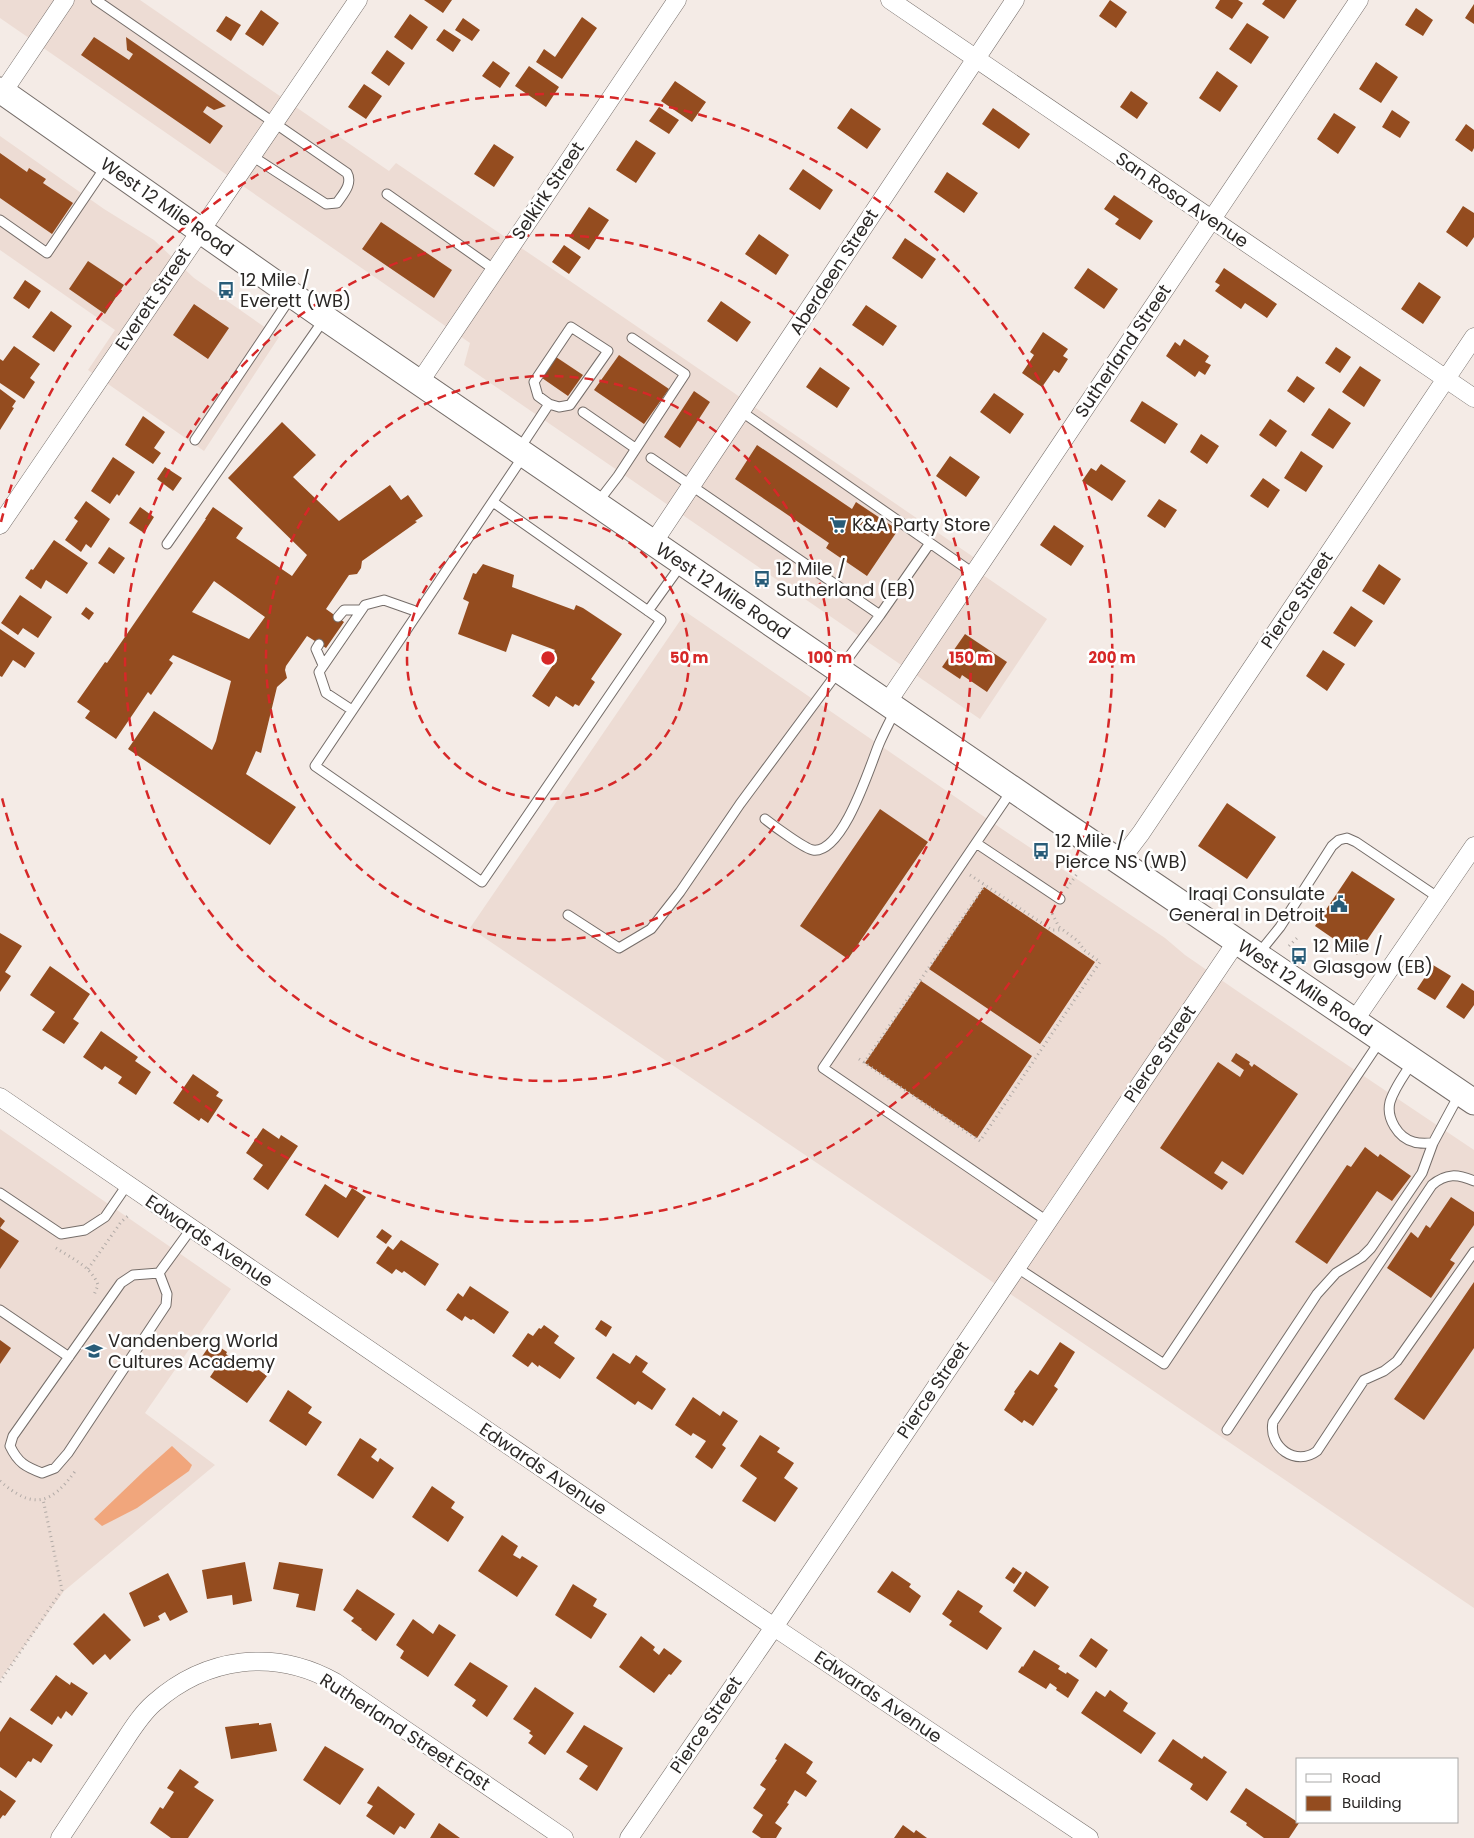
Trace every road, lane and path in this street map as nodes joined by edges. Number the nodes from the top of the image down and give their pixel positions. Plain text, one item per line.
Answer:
1 (65, 0) edge
2 (96, 0) edge
3 (358, 0) edge
4 (676, 0) edge
5 (890, 0) edge
6 (1015, 0) edge
7 (1358, 0) edge
8 (975, 59) junction
9 (2, 91) edge
10 (275, 123) junction
11 (252, 156) junction
12 (107, 165) junction
13 (387, 194) dead end
14 (0, 220) edge
15 (1212, 220) junction
16 (200, 230) junction
17 (495, 270) junction
18 (292, 295) junction
19 (325, 318) junction
20 (1474, 337) edge
21 (632, 338) dead end
22 (1446, 379) junction
23 (419, 383) junction
24 (1474, 398) edge
25 (549, 404) junction
26 (583, 412) dead end
27 (742, 412) junction
28 (195, 440) dead end
29 (635, 448) junction
30 (521, 453) junction
31 (651, 458) dead end
32 (691, 486) junction
33 (492, 502) junction
34 (597, 504) junction
35 (0, 525) edge
36 (653, 543) junction
37 (930, 543) junction
38 (167, 544) dead end
39 (683, 563) junction
40 (973, 573) junction
41 (361, 610) junction
42 (648, 611) junction
43 (418, 612) junction
44 (880, 615) junction
45 (338, 617) dead end
46 (319, 644) dead end
47 (323, 665) junction
48 (838, 670) junction
49 (892, 706) junction
50 (352, 710) junction
51 (1013, 789) junction
52 (765, 819) dead end
53 (976, 843) junction
54 (1474, 846) edge
55 (1119, 862) junction
56 (959, 868) junction
57 (1077, 874) dead end
58 (985, 885) junction
59 (1439, 898) junction
60 (1060, 899) junction
61 (568, 914) dead end
62 (1063, 930) junction
63 (1296, 938) dead end
64 (1289, 946) dead end
65 (1247, 948) junction
66 (1354, 1021) junction
67 (1382, 1039) junction
68 (859, 1059) dead end
69 (1413, 1060) junction
70 (864, 1063) junction
71 (0, 1097) edge
72 (1467, 1098) edge
73 (1433, 1143) junction
74 (1474, 1181) edge
75 (127, 1185) junction
76 (0, 1193) edge
77 (129, 1215) dead end
78 (1046, 1221) junction
79 (191, 1229) junction
80 (56, 1248) dead end
81 (1474, 1252) edge
82 (1016, 1267) junction
83 (88, 1269) junction
84 (159, 1273) junction
85 (89, 1302) dead end
86 (0, 1310) edge
87 (69, 1357) junction
88 (1226, 1430) dead end
89 (76, 1470) dead end
90 (0, 1481) edge
91 (43, 1499) junction
92 (774, 1627) junction
93 (0, 1682) edge
94 (60, 1838) edge
95 (564, 1838) edge
96 (628, 1838) edge
97 (1089, 1838) edge

1 - 9 street
2 - 10 lane
3 - 10 street, Everett Street
4 - 17 street, Selkirk Street
5 - 8 street, San Rosa Avenue
6 - 8 street, Aberdeen Street
7 - 15 street, Sutherland Street
8 - 15 street, San Rosa Avenue
8 - 27 street, Aberdeen Street
9 - 12 main road, West 12 Mile Road
10 - 11 street, Everett Street
10 - 11 lane
11 - 16 street, Everett Street
12 - 14 lane
12 - 16 main road, West 12 Mile Road
13 - 17 lane
15 - 22 street, San Rosa Avenue
15 - 40 street, Sutherland Street
16 - 18 main road, West 12 Mile Road
16 - 35 street, Everett Street
17 - 23 street, Selkirk Street
18 - 19 main road, West 12 Mile Road
18 - 28 lane
19 - 23 main road, West 12 Mile Road
19 - 38 lane
20 - 22 street, Pierce Street
21 - 29 lane
22 - 24 street, San Rosa Avenue
22 - 55 street, Pierce Street
23 - 30 main road, West 12 Mile Road
25 - 25 lane
25 - 30 lane
26 - 29 lane
27 - 32 street, Aberdeen Street
27 - 37 lane
29 - 34 lane
30 - 33 lane
30 - 34 main road, West 12 Mile Road
31 - 32 lane
32 - 36 street, Aberdeen Street
32 - 44 lane
33 - 42 lane
33 - 43 lane
34 - 36 main road, West 12 Mile Road
36 - 39 main road, West 12 Mile Road
37 - 40 lane
37 - 44 lane
39 - 42 lane
39 - 48 main road, West 12 Mile Road
40 - 49 street, Sutherland Street
41 - 43 lane
41 - 45 lane
41 - 47 lane
42 - 50 lane
43 - 50 lane
44 - 48 lane
46 - 47 lane
47 - 50 lane
48 - 49 main road, West 12 Mile Road
48 - 61 lane
49 - 51 main road, West 12 Mile Road
49 - 52 lane
51 - 53 lane
51 - 55 main road, West 12 Mile Road
53 - 56 lane
53 - 60 lane
54 - 59 street
55 - 65 main road, West 12 Mile Road
56 - 58 path
56 - 78 lane
57 - 60 path
58 - 62 path
58 - 70 path
59 - 65 lane
59 - 66 street
60 - 62 path
62 - 70 path
63 - 64 path
65 - 66 main road, West 12 Mile Road
65 - 78 street, Pierce Street
66 - 67 main road, West 12 Mile Road
67 - 69 main road, West 12 Mile Road
67 - 82 lane
68 - 70 path
69 - 72 main road, West 12 Mile Road
69 - 73 lane
71 - 75 street, Edwards Avenue
72 - 73 lane
73 - 88 lane
74 - 81 lane
75 - 76 lane
75 - 79 street, Edwards Avenue
77 - 83 path
78 - 82 street, Pierce Street
79 - 84 lane
79 - 92 street, Edwards Avenue
80 - 83 path
82 - 92 street, Pierce Street
83 - 85 path
84 - 87 lane
84 - 87 lane
86 - 87 lane
89 - 91 path
90 - 91 path
91 - 93 path
92 - 96 street, Pierce Street
92 - 97 street, Edwards Avenue
94 - 95 street, Rutherland Street East

